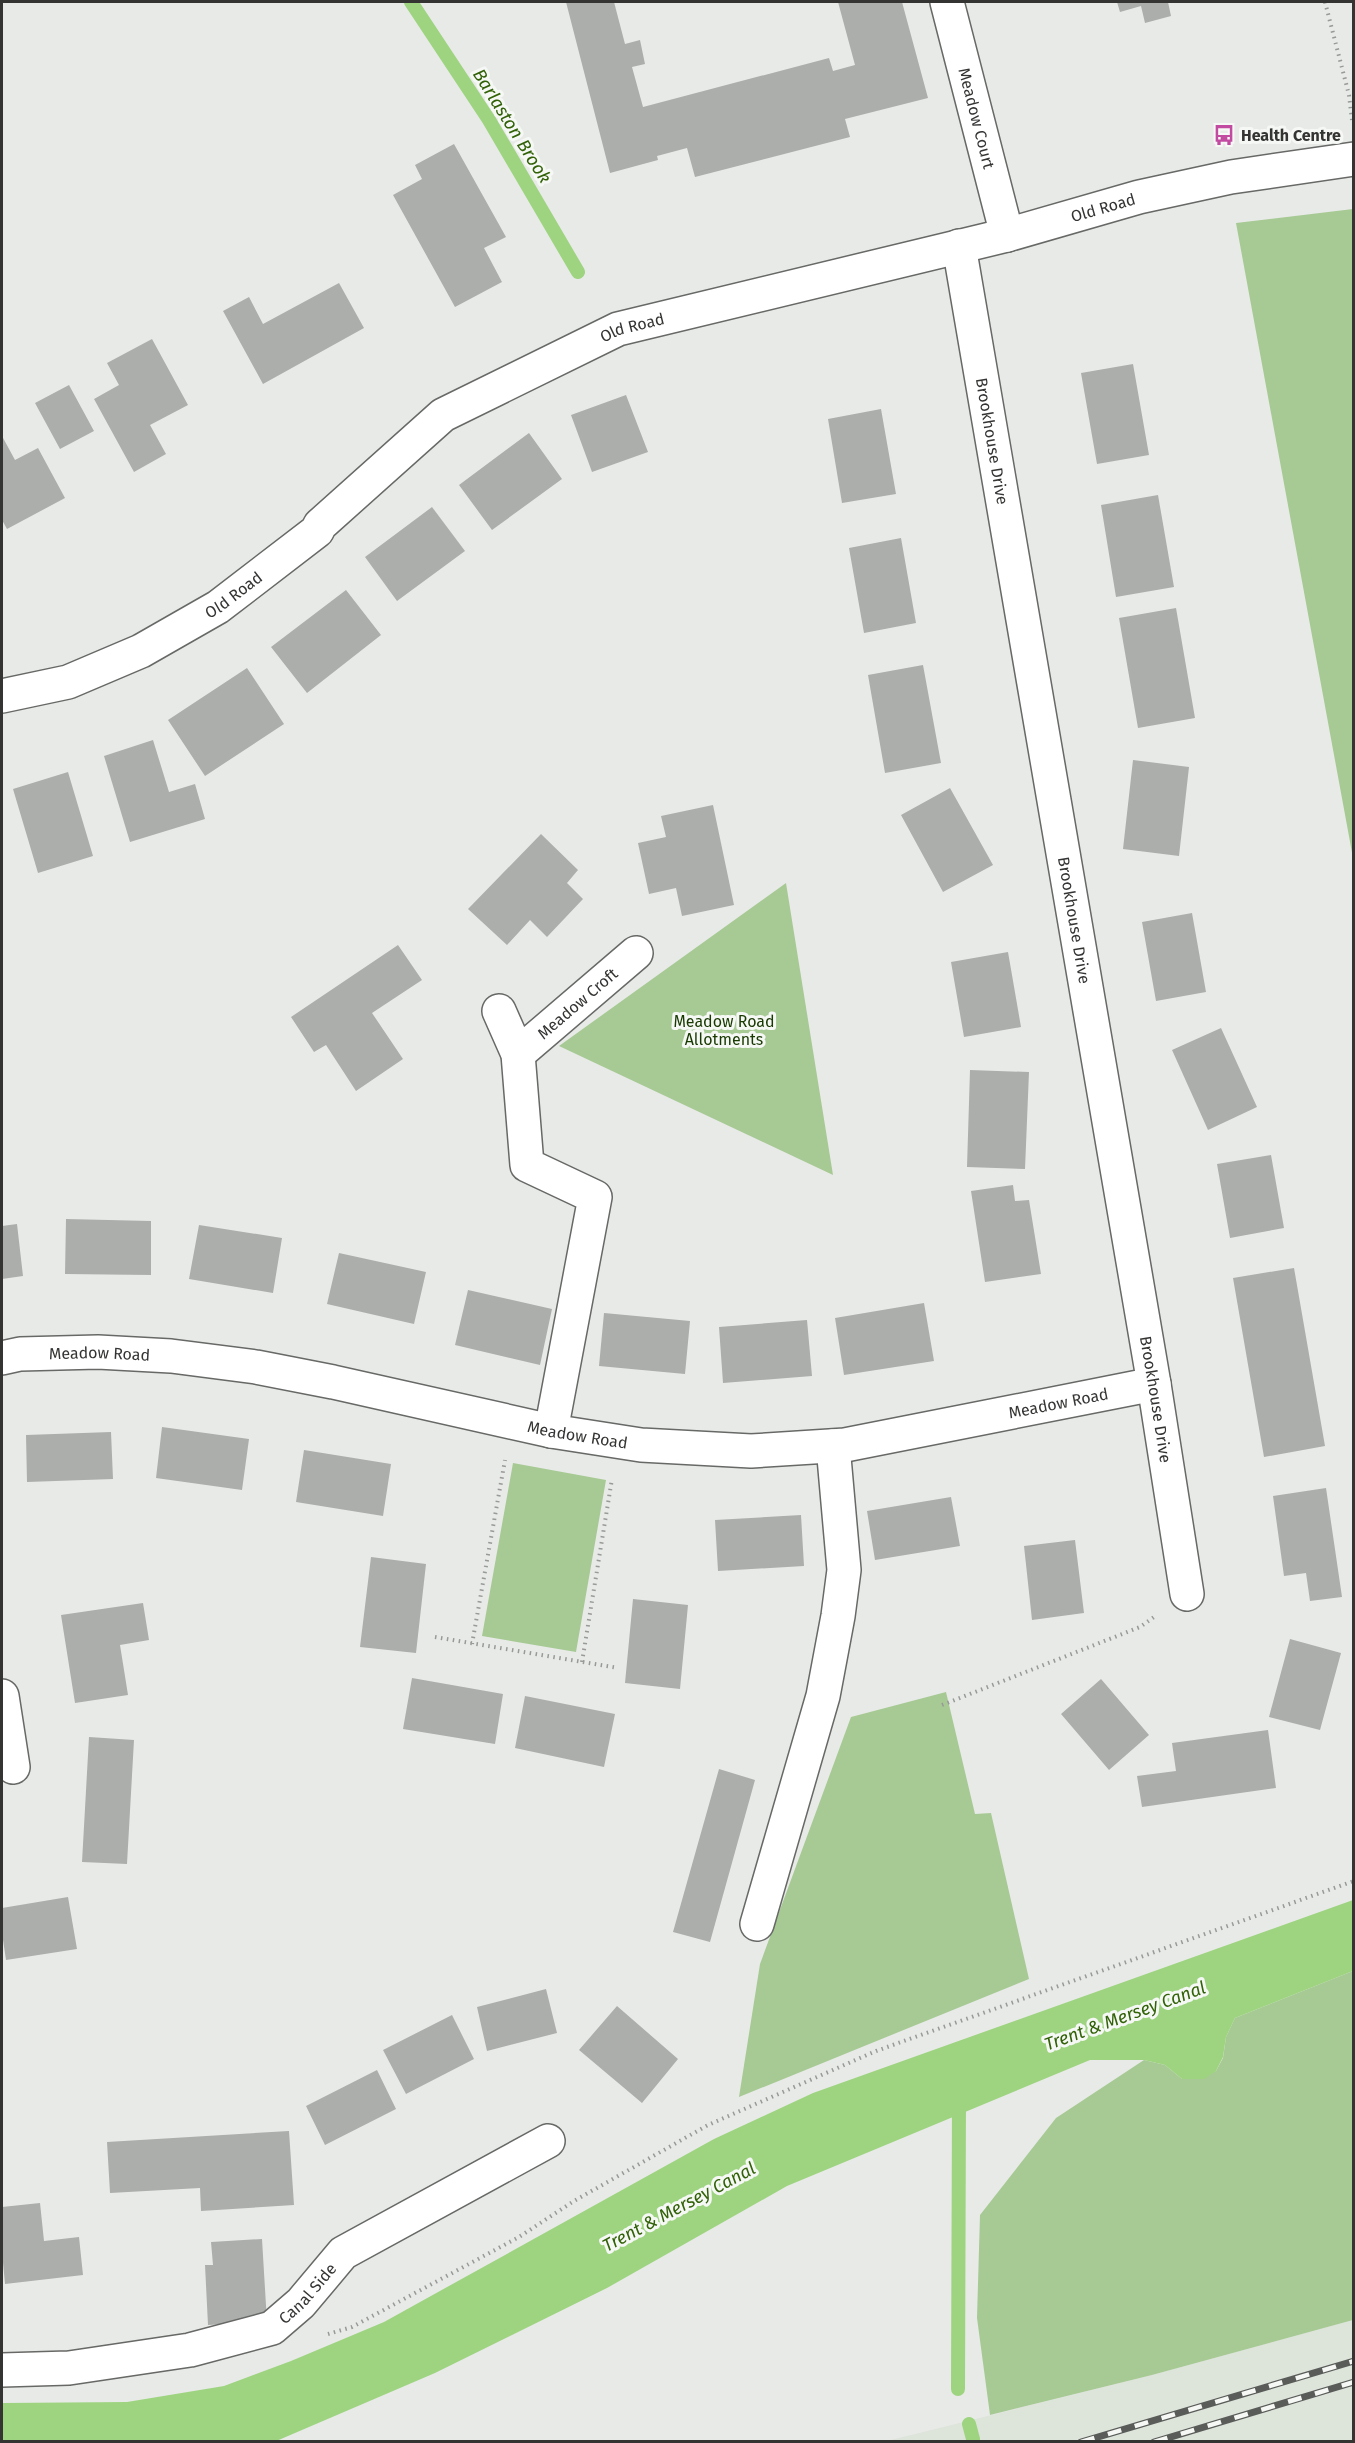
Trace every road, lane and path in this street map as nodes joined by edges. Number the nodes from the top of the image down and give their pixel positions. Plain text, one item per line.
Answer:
1 (947, 2) edge
2 (1325, 2) edge
3 (1353, 128) edge
4 (1353, 159) edge
5 (1007, 235) junction
6 (959, 246) junction
7 (2, 696) edge
8 (636, 953) dead end
9 (499, 1011) dead end
10 (518, 1054) junction
11 (2, 1358) edge
12 (1154, 1384) junction
13 (512, 1421) junction
14 (551, 1431) junction
15 (619, 1442) junction
16 (833, 1446) junction
17 (1187, 1594) joint
18 (435, 1637) dead end
19 (472, 1644) junction
20 (582, 1662) junction
21 (618, 1668) dead end
22 (2, 1696) edge
23 (942, 1705) dead end
24 (13, 1767) dead end
25 (1353, 1881) edge
26 (757, 1924) dead end
27 (548, 2141) dead end
28 (319, 2337) dead end
29 (2, 2370) edge

1 - 5 street, Meadow Court
2 - 3 path
4 - 5 street, Old Road
5 - 6 street, Old Road
6 - 7 street, Old Road
6 - 12 street, Brookhouse Drive
8 - 10 street, Meadow Croft
9 - 10 street
10 - 14 street
11 - 13 street, Meadow Road
12 - 16 street, Meadow Road
12 - 17 street, Brookhouse Drive
13 - 14 street, Meadow Road
13 - 19 path
14 - 15 street, Meadow Road
15 - 16 street, Meadow Road
15 - 20 path
16 - 26 street
17 - 23 path
18 - 19 path
19 - 20 path
20 - 21 path
22 - 24 street
25 - 28 path
27 - 29 street, Canal Side

